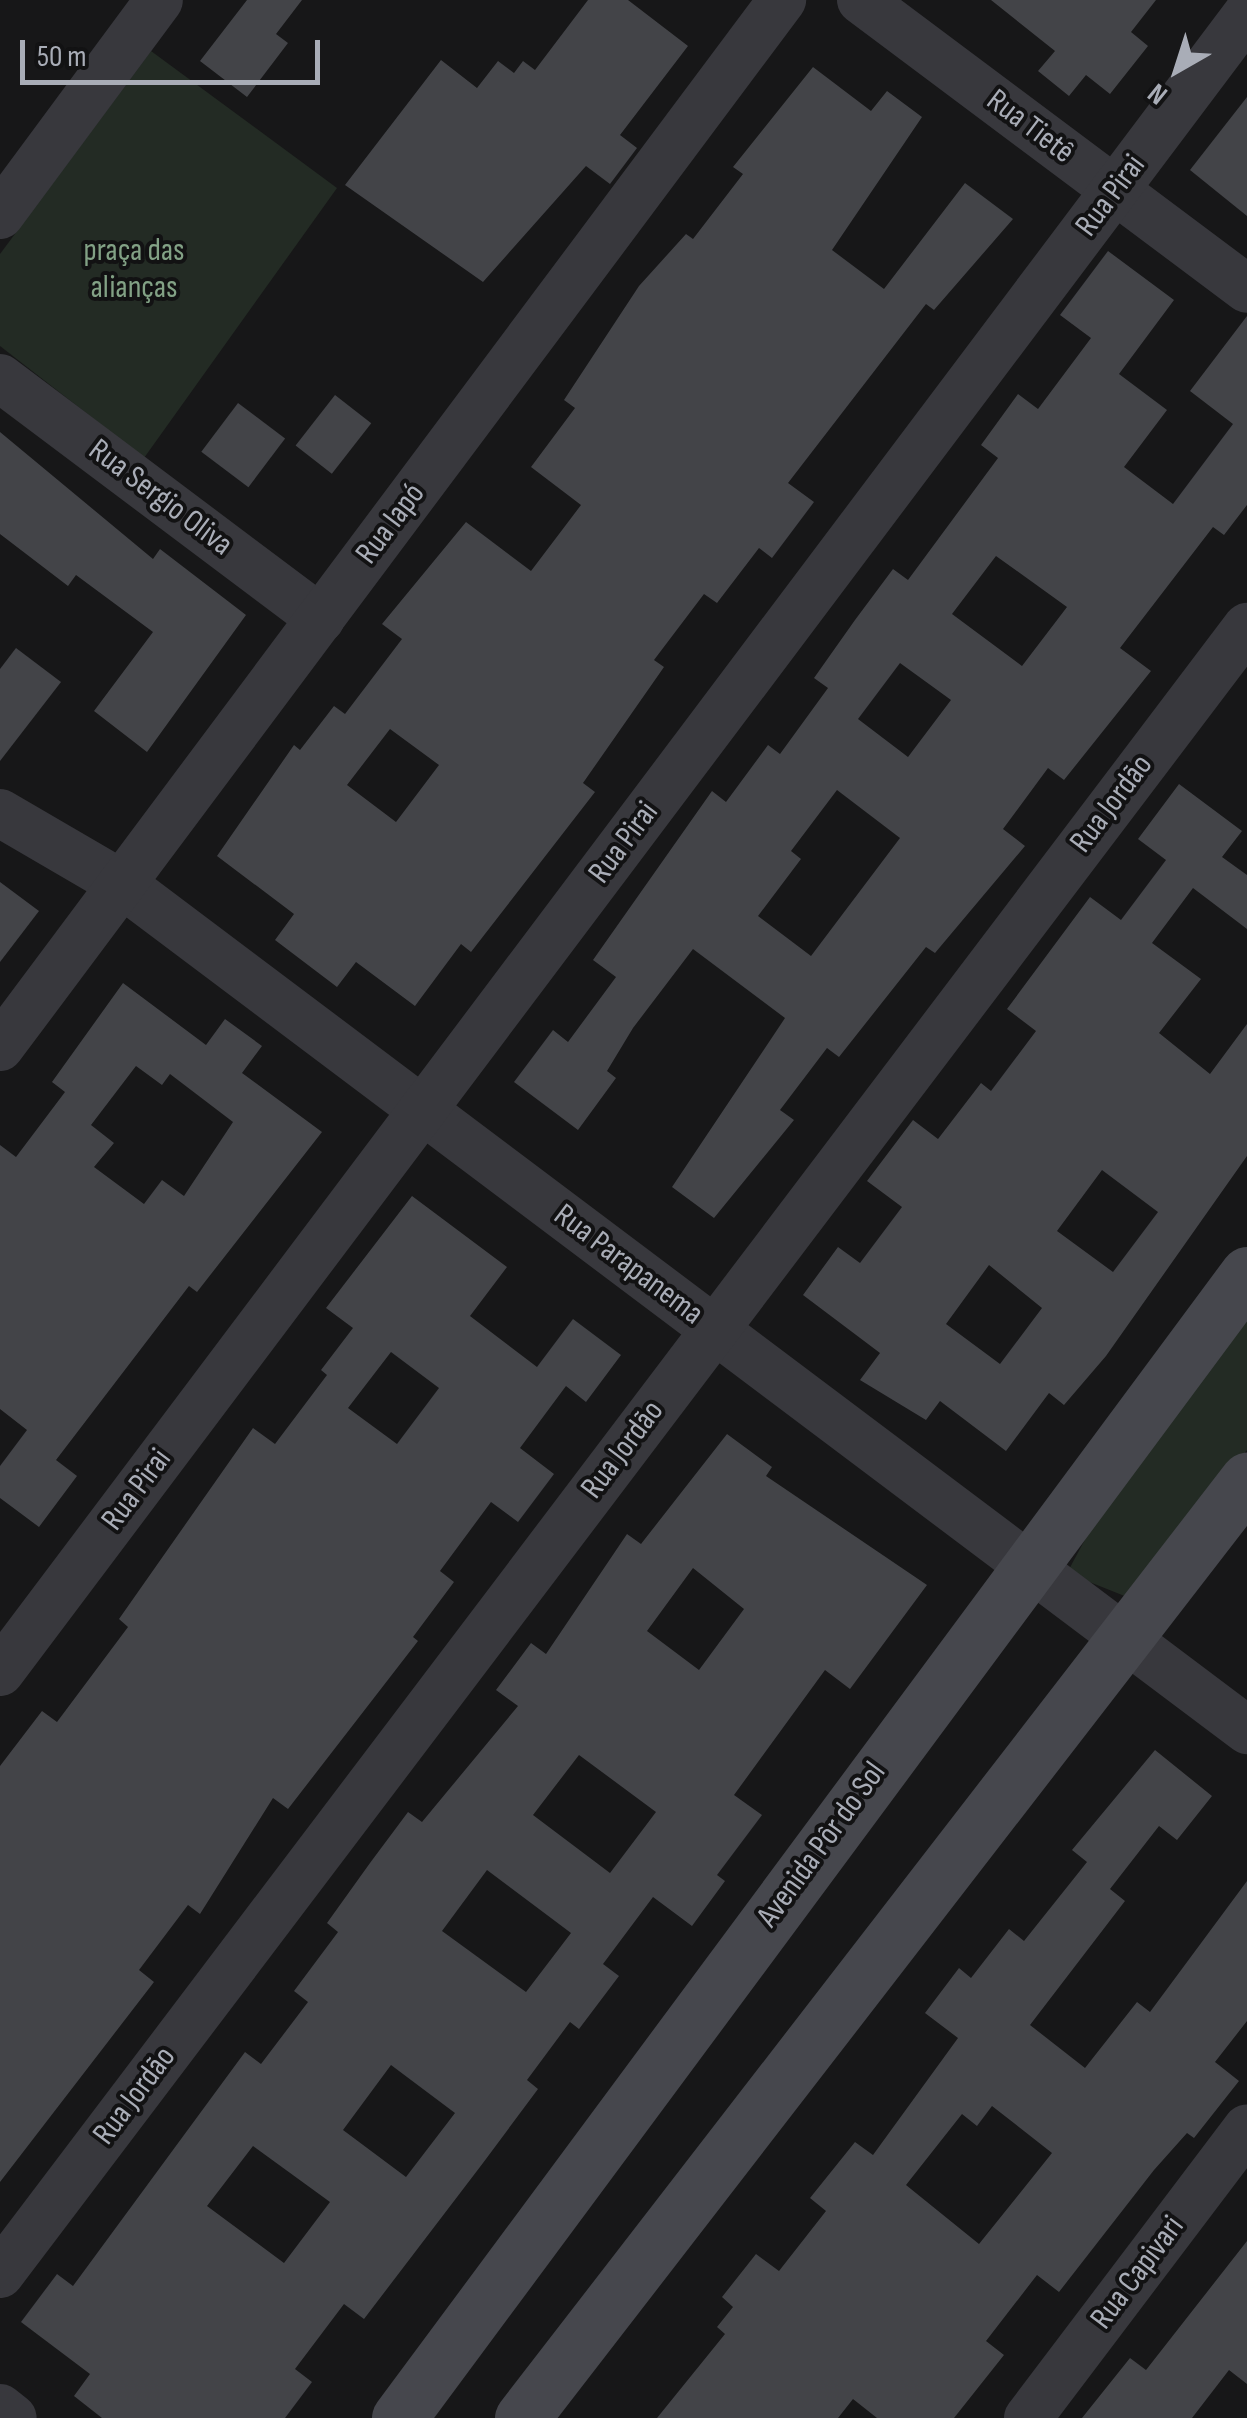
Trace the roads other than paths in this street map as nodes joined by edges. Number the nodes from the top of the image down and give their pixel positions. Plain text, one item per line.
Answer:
1 (160, 0) edge
2 (782, 0) edge
3 (860, 0) edge
4 (1247, 14) edge
5 (1115, 190) junction
6 (0, 215) edge
7 (1247, 289) edge
8 (0, 378) edge
9 (320, 618) junction
10 (1247, 627) edge
11 (0, 813) edge
12 (122, 884) junction
13 (0, 1047) edge
14 (422, 1110) junction
15 (1247, 1274) edge
16 (714, 1330) junction
17 (1247, 1480) edge
18 (1028, 1566) junction
19 (1126, 1638) junction
20 (0, 1672) edge
21 (1247, 1730) edge
22 (1247, 2128) edge
23 (0, 2274) edge
24 (0, 2408) edge
25 (14, 2418) edge
26 (399, 2418) edge
27 (522, 2418) edge
28 (1028, 2418) edge

1 - 6 street
2 - 9 street, Rua Iapó
3 - 5 street, Rua Tietê
4 - 5 street, Rua Pirai
5 - 7 street, Rua Tietê
5 - 14 street, Rua Pirai
8 - 9 street, Rua Sergio Oliva
9 - 12 street, Rua Iapó
10 - 16 street, Rua Jordão
11 - 12 street, Rua Parapanema
12 - 13 street, Rua Iapó
12 - 14 street, Rua Parapanema
14 - 16 street, Rua Parapanema
14 - 20 street, Rua Pirai
15 - 18 street, Avenida Pôr do Sol
16 - 18 street, Rua Parapanema
16 - 23 street, Rua Jordão
17 - 19 street
18 - 19 street, Rua Parapanema
18 - 26 street, Avenida Pôr do Sol
19 - 21 street, Rua Parapanema
19 - 27 street
22 - 28 street, Rua Capivari
24 - 25 street

